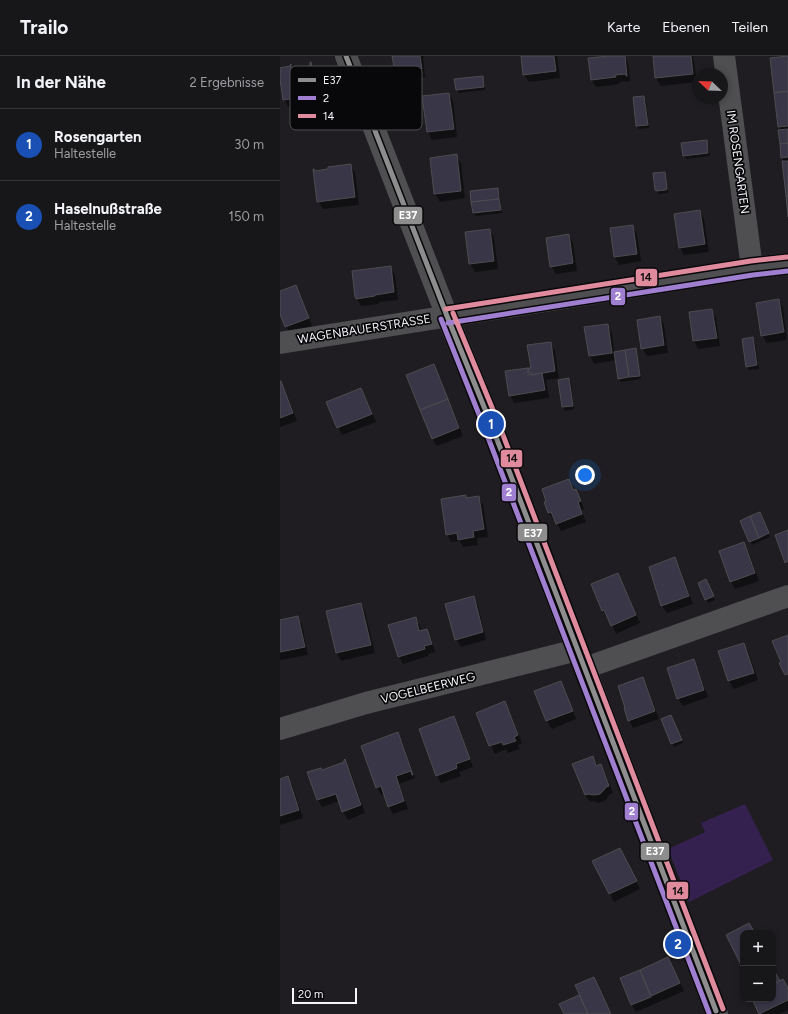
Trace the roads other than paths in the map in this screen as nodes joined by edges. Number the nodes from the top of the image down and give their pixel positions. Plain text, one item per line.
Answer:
1 (346, 56) edge
2 (724, 56) edge
3 (350, 66) edge
4 (375, 130) edge
5 (788, 264) edge
6 (752, 268) junction
7 (447, 316) junction
8 (280, 343) edge
9 (788, 596) edge
10 (581, 659) junction
11 (280, 729) edge
12 (714, 1013) edge

1 - 3 street
2 - 6 street, IM ROSENGARTEN
4 - 7 street
5 - 6 street
6 - 7 street
7 - 8 street, WAGENBAUERSTRASSE
7 - 10 street
9 - 10 street, VOGELBEERWEG
10 - 11 street, VOGELBEERWEG
10 - 12 street

